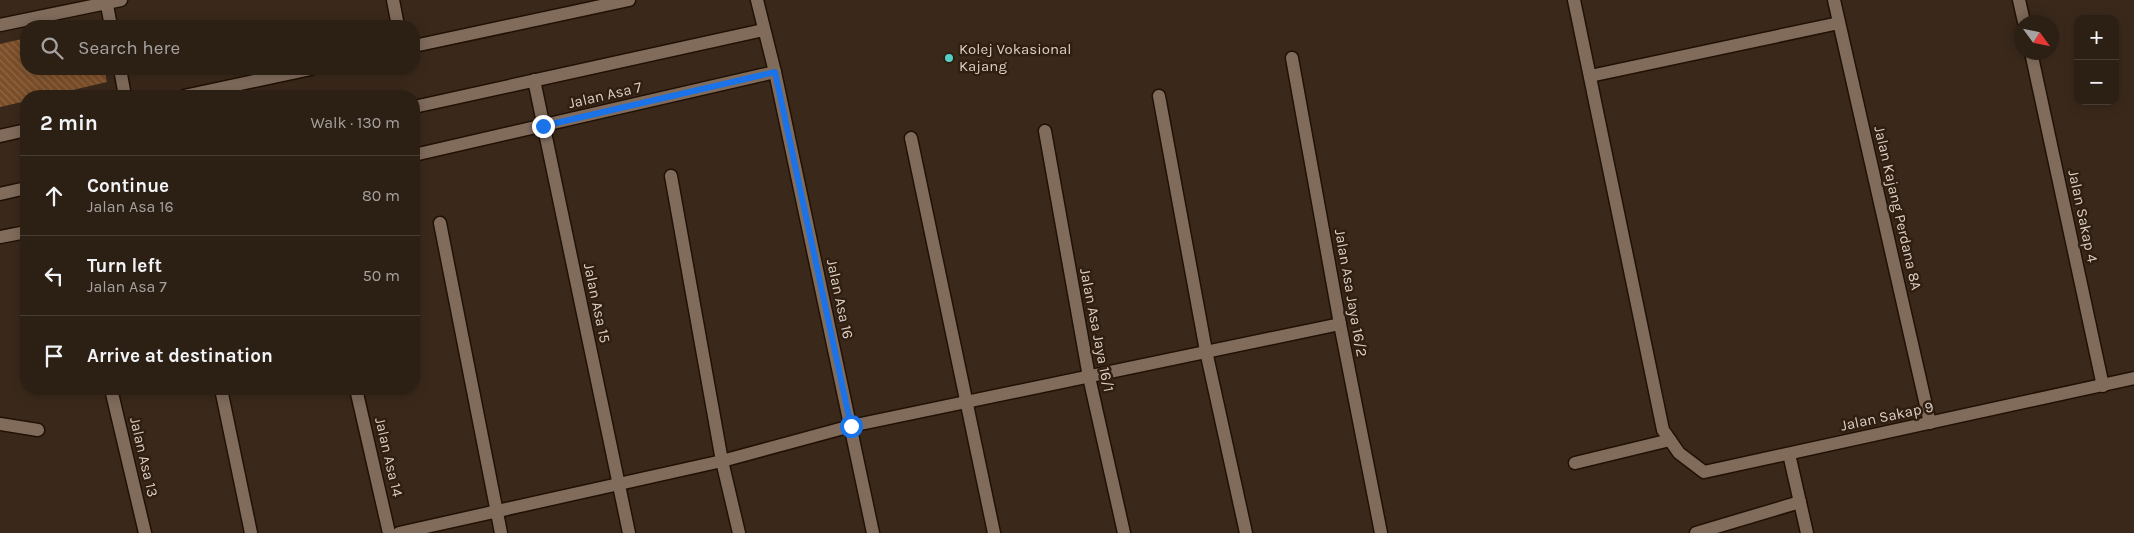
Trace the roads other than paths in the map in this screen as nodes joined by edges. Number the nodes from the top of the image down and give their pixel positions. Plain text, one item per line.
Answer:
1 (121, 0) edge
2 (393, 0) edge
3 (629, 0) edge
4 (758, 0) edge
5 (1574, 0) edge
6 (1834, 0) edge
7 (2019, 0) edge
8 (106, 2) edge
9 (2022, 15) edge
10 (23, 20) edge
11 (110, 20) edge
12 (397, 20) edge
13 (20, 21) edge
14 (1839, 23) junction
15 (0, 25) edge
16 (764, 30) junction
17 (420, 45) edge
18 (1292, 58) dead end
19 (2033, 60) edge
20 (775, 72) junction
21 (121, 75) edge
22 (283, 75) edge
23 (1590, 76) junction
24 (534, 80) junction
25 (124, 90) edge
26 (212, 90) edge
27 (1158, 96) dead end
28 (420, 105) edge
29 (543, 126) junction
30 (20, 131) edge
31 (1045, 132) dead end
32 (0, 136) edge
33 (911, 138) dead end
34 (420, 154) edge
35 (671, 176) dead end
36 (20, 189) edge
37 (0, 194) edge
38 (440, 223) dead end
39 (20, 233) edge
40 (0, 237) edge
41 (1340, 324) junction
42 (1206, 351) junction
43 (1089, 377) junction
44 (2134, 378) edge
45 (2103, 386) junction
46 (112, 395) edge
47 (222, 395) edge
48 (357, 395) edge
49 (965, 401) junction
50 (1930, 423) junction
51 (0, 424) edge
52 (851, 426) junction
53 (38, 430) dead end
54 (1666, 435) junction
55 (1789, 454) junction
56 (722, 461) junction
57 (1574, 463) dead end
58 (619, 484) junction
59 (1800, 502) junction
60 (496, 512) junction
61 (145, 533) edge
62 (252, 533) edge
63 (390, 533) edge
64 (399, 533) edge
65 (501, 533) edge
66 (628, 533) edge
67 (739, 533) edge
68 (873, 533) edge
69 (994, 533) edge
70 (1124, 533) edge
71 (1246, 533) edge
72 (1382, 533) edge
73 (1696, 533) edge
74 (1807, 533) edge

1 - 8 street
2 - 12 street
3 - 17 street
4 - 16 street, Jalan Asa 16
5 - 23 street
6 - 14 street, Jalan Kajang Perdana 8A
7 - 9 street
8 - 10 street
8 - 11 street
13 - 15 street
14 - 23 street
14 - 50 street, Jalan Kajang Perdana 8A
16 - 20 street, Jalan Asa 16
16 - 24 street, Jalan Asa 7
18 - 41 street, Jalan Asa Jaya 16/2
19 - 45 street, Jalan Sakap 4
20 - 29 street, Jalan Asa 7
20 - 52 street, Jalan Asa 16
21 - 25 street
22 - 26 street
23 - 54 street
24 - 28 street, Jalan Asa 7
24 - 29 street, Jalan Asa 15
27 - 42 street
29 - 34 street, Jalan Asa 7
29 - 58 street, Jalan Asa 15
30 - 32 street
31 - 43 street, Jalan Asa Jaya 16/1
33 - 49 street
35 - 56 street
36 - 37 street
38 - 60 street
39 - 40 street
41 - 42 street
41 - 72 street, Jalan Asa Jaya 16/2
42 - 43 street
42 - 71 street
43 - 49 street
43 - 70 street, Jalan Asa Jaya 16/1
44 - 45 street, Jalan Sakap 9
45 - 50 street, Jalan Sakap 9
46 - 61 street, Jalan Asa 13
47 - 62 street
48 - 63 street, Jalan Asa 14
49 - 52 street
49 - 69 street
50 - 55 street, Jalan Sakap 9
51 - 53 street
52 - 56 street
52 - 68 street, Jalan Asa 16
54 - 55 street, Jalan Sakap 9
54 - 57 street
55 - 59 street
56 - 58 street
56 - 67 street
58 - 60 street
58 - 66 street, Jalan Asa 15
59 - 73 street
59 - 74 street
60 - 64 street
60 - 65 street

